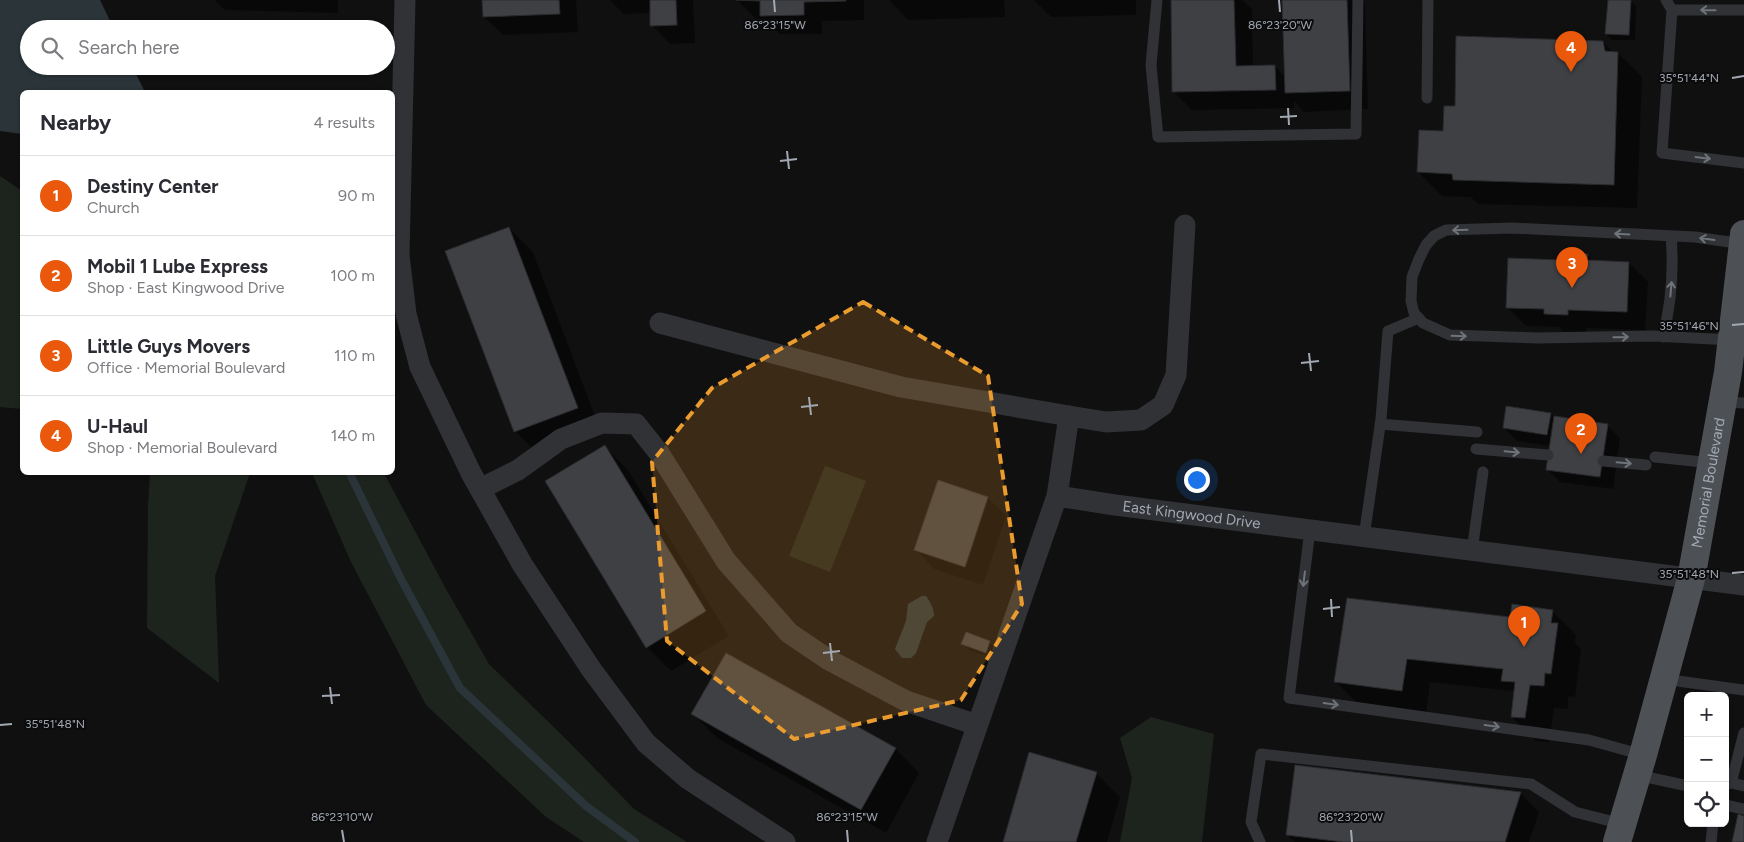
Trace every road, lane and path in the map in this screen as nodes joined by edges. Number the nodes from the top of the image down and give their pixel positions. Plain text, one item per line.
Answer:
1 (405, 0) edge
2 (1157, 0) edge
3 (1358, 0) edge
4 (1428, 0) edge
5 (1669, 5) edge
6 (1744, 10) edge
7 (1426, 98) dead end
8 (1744, 163) edge
9 (1185, 225) dead end
10 (1671, 236) junction
11 (1743, 239) edge
12 (1419, 318) junction
13 (660, 323) dead end
14 (1664, 337) junction
15 (1732, 340) junction
16 (1733, 402) edge
17 (1069, 416) junction
18 (1380, 424) junction
19 (1477, 432) dead end
20 (1476, 449) dead end
21 (1548, 455) dead end
22 (1656, 457) dead end
23 (1603, 461) dead end
24 (1712, 463) junction
25 (1646, 464) dead end
26 (1483, 472) dead end
27 (480, 489) junction
28 (1057, 496) junction
29 (1310, 530) junction
30 (1364, 537) junction
31 (1472, 551) junction
32 (1691, 579) junction
33 (1744, 585) edge
34 (1663, 679) junction
35 (1744, 690) edge
36 (978, 725) junction
37 (1744, 733) edge
38 (1640, 765) junction
39 (1729, 782) edge
40 (1684, 784) edge
41 (1729, 784) edge
42 (1744, 786) edge
43 (1729, 806) edge
44 (1744, 810) edge
45 (1712, 827) edge
46 (1620, 833) edge
47 (785, 842) edge
48 (937, 842) edge
49 (1260, 842) edge
50 (1711, 842) edge

1 - 27 street
2 - 3 lane
4 - 7 lane
6 -> 5 lane
5 -> 8 lane
9 - 17 street
11 -> 10 lane
10 -> 12 lane
14 -> 10 lane
11 - 15 main road, Memorial Boulevard
12 -> 14 lane
12 - 18 lane
13 - 17 street
14 - 15 lane
15 - 16 main road, Memorial Boulevard
16 - 24 main road, Memorial Boulevard
17 - 28 street
18 - 19 lane
18 - 30 lane
20 -> 21 lane
22 - 24 lane
23 -> 25 lane
24 - 32 main road, Memorial Boulevard
26 - 31 lane
27 - 36 street
27 - 47 street
28 - 29 street, East Kingwood Drive
28 - 36 street
29 - 30 street, East Kingwood Drive
29 -> 38 lane
30 - 31 street, East Kingwood Drive
31 - 32 street, East Kingwood Drive
32 - 33 street, East Kingwood Drive
32 - 34 main road, Memorial Boulevard
34 - 35 lane
34 - 38 main road, Memorial Boulevard
36 - 48 street
37 - 39 lane
38 - 40 lane
38 - 46 main road, Memorial Boulevard
41 - 42 lane
43 - 44 lane
45 - 50 lane
46 - 49 lane

